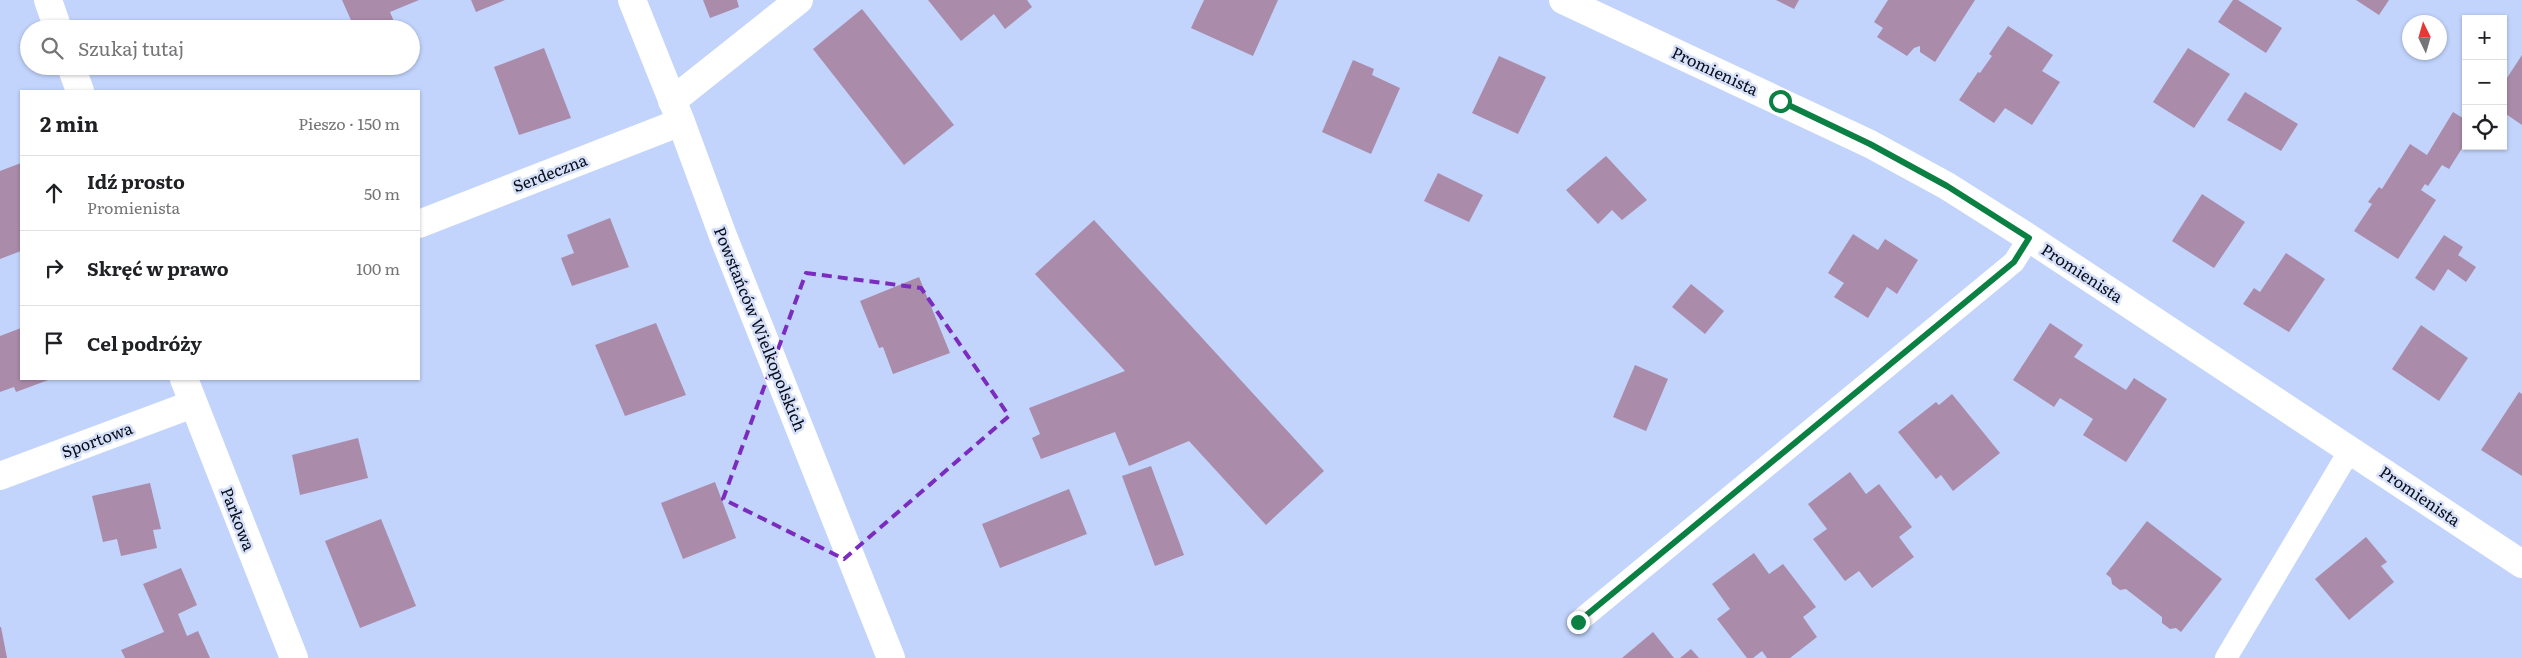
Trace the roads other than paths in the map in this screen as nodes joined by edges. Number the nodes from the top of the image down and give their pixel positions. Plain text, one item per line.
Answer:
1 (48, 0) edge
2 (632, 0) edge
3 (799, 0) edge
4 (1563, 0) edge
5 (55, 20) edge
6 (74, 75) edge
7 (80, 90) edge
8 (677, 111) junction
9 (420, 224) edge
10 (2029, 238) junction
11 (184, 380) edge
12 (193, 404) junction
13 (2350, 450) junction
14 (0, 476) edge
15 (2522, 564) edge
16 (1578, 622) dead end
17 (294, 658) edge
18 (891, 658) edge
19 (2226, 658) edge

1 - 5 street
2 - 8 street, Powstańców Wielkopolskich
3 - 8 street, Serdeczna
4 - 10 street, Promienista
6 - 7 street
8 - 9 street, Serdeczna
8 - 18 street, Powstańców Wielkopolskich
10 - 13 street, Promienista
10 - 16 lane
11 - 12 street, Parkowa
12 - 14 street, Sportowa
12 - 17 street, Parkowa
13 - 15 street, Promienista
13 - 19 lane

